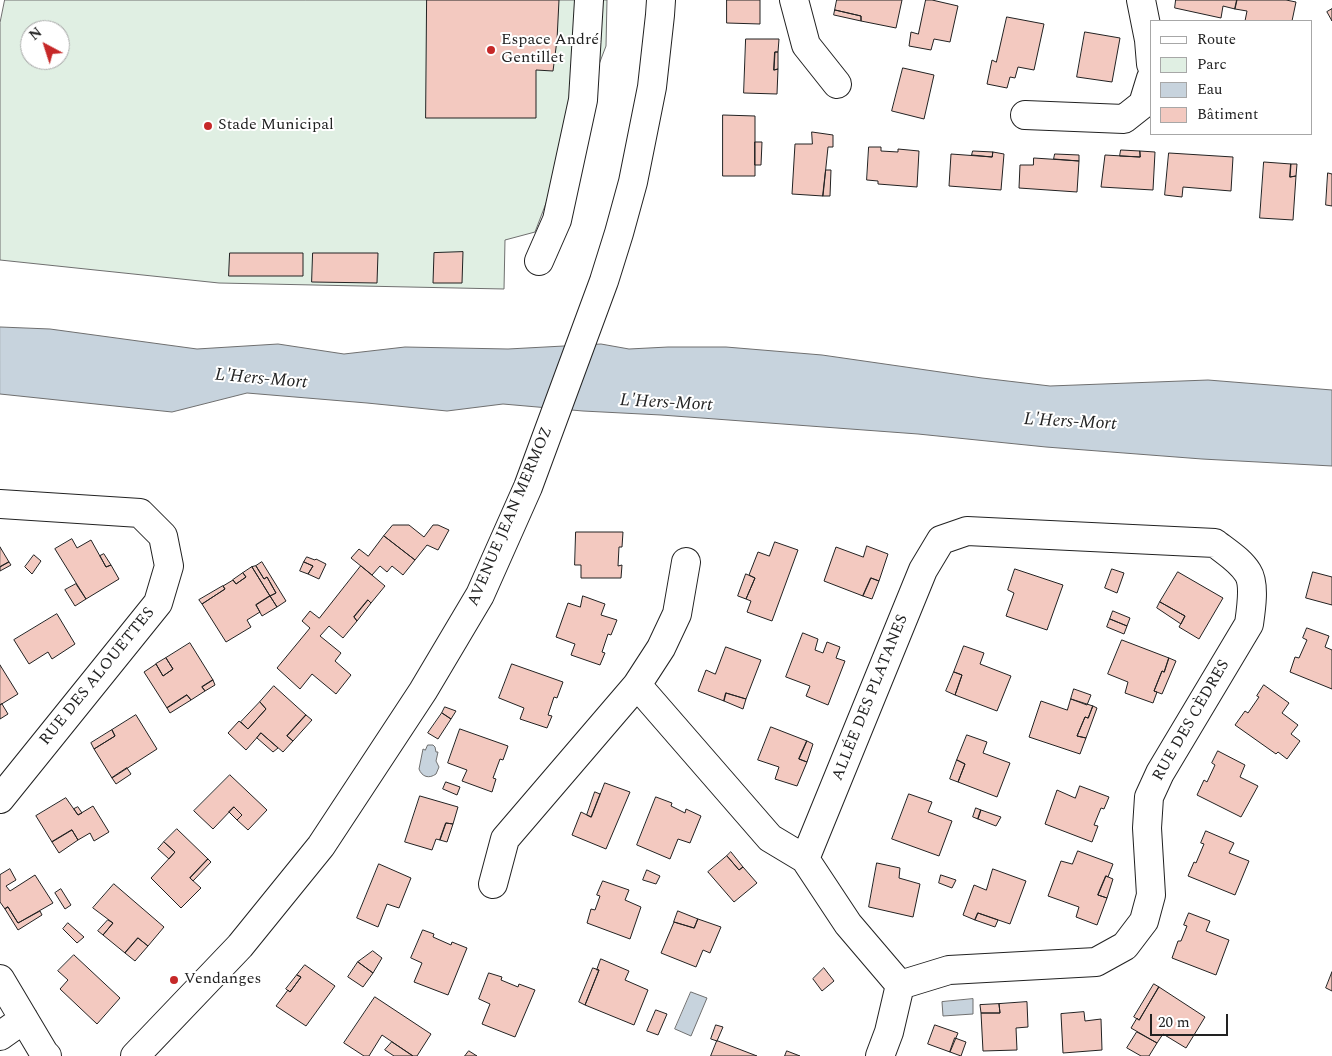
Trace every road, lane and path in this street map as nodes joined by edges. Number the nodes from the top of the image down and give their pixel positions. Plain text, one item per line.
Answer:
1 (589, 0) edge
2 (661, 0) edge
3 (794, 0) edge
4 (1141, 0) edge
5 (1150, 52) edge
6 (1150, 81) edge
7 (837, 84) dead end
8 (1024, 115) dead end
9 (539, 261) dead end
10 (0, 504) edge
11 (941, 540) joint
12 (686, 562) dead end
13 (637, 685) junction
14 (0, 799) edge
15 (806, 858) junction
16 (493, 884) dead end
17 (0, 979) edge
18 (900, 985) junction
19 (24, 1019) junction
20 (0, 1036) edge
21 (47, 1056) edge
22 (135, 1056) edge
23 (880, 1056) edge

1 - 9 street
2 - 22 street, AVENUE JEAN MERMOZ
3 - 7 street
4 - 5 street
6 - 8 street
10 - 14 street, RUE DES ALOUETTES
11 - 15 street, ALLÉE DES PLATANES
11 - 18 street, RUE DES CÈDRES
12 - 13 street
13 - 15 street
13 - 16 street
15 - 18 street
17 - 19 street
18 - 23 street
19 - 20 street
19 - 21 street

